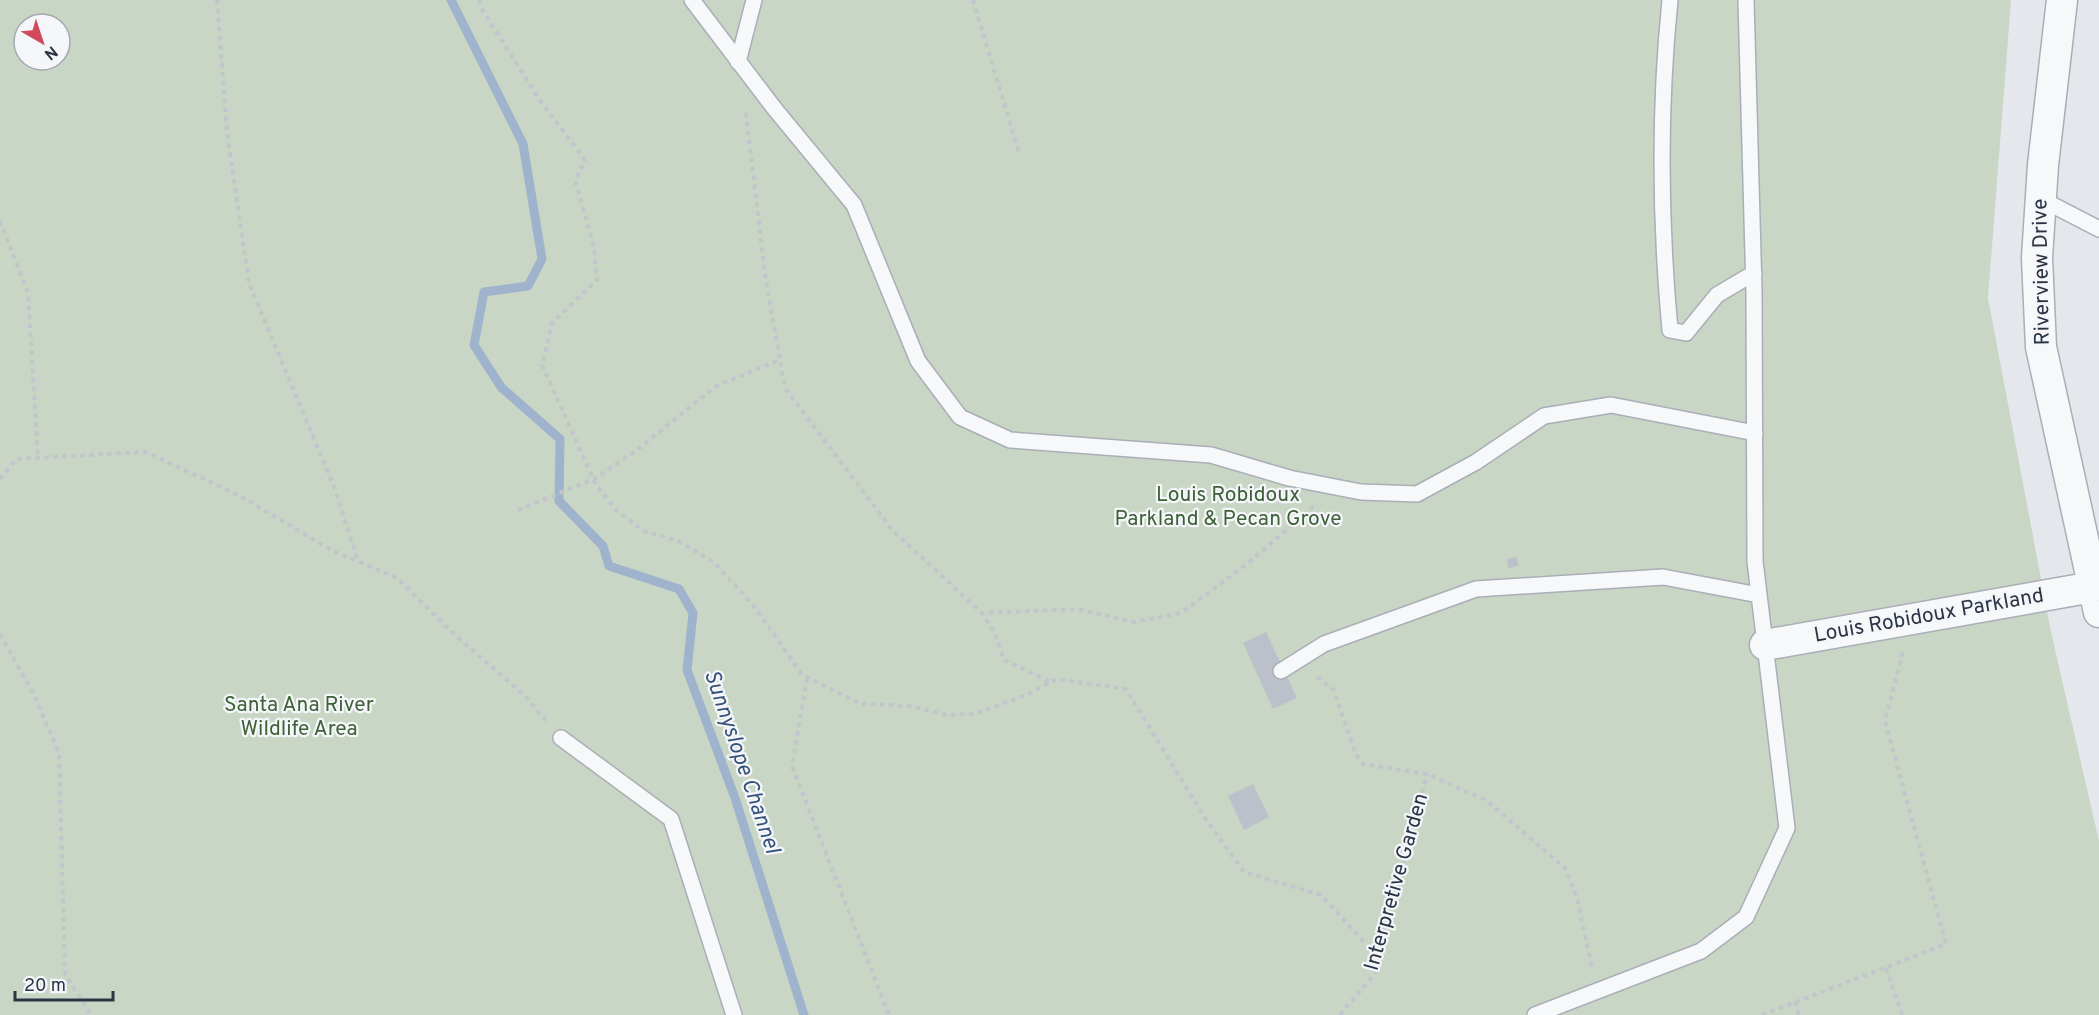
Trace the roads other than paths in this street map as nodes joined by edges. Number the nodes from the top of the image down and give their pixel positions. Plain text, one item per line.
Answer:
1 (692, 0) edge
2 (754, 0) edge
3 (1670, 0) edge
4 (1746, 0) edge
5 (2062, 0) edge
6 (738, 62) junction
7 (2041, 198) junction
8 (2099, 229) edge
9 (1754, 273) junction
10 (1755, 433) junction
11 (1759, 595) junction
12 (2096, 600) edge
13 (1765, 645) junction
14 (1281, 671) road end
15 (561, 738) road end
16 (734, 1015) edge
17 (1535, 1015) edge

1 - 6 lane
2 - 6 lane
3 - 9 lane
4 - 9 lane
5 - 7 street, Riverview Drive
6 - 10 lane
7 - 8 lane
7 - 12 street, Riverview Drive
9 - 10 lane
10 - 11 lane
11 - 13 lane
11 - 14 lane
12 - 13 street, Louis Robidoux Parkland
13 - 17 lane
15 - 16 lane

